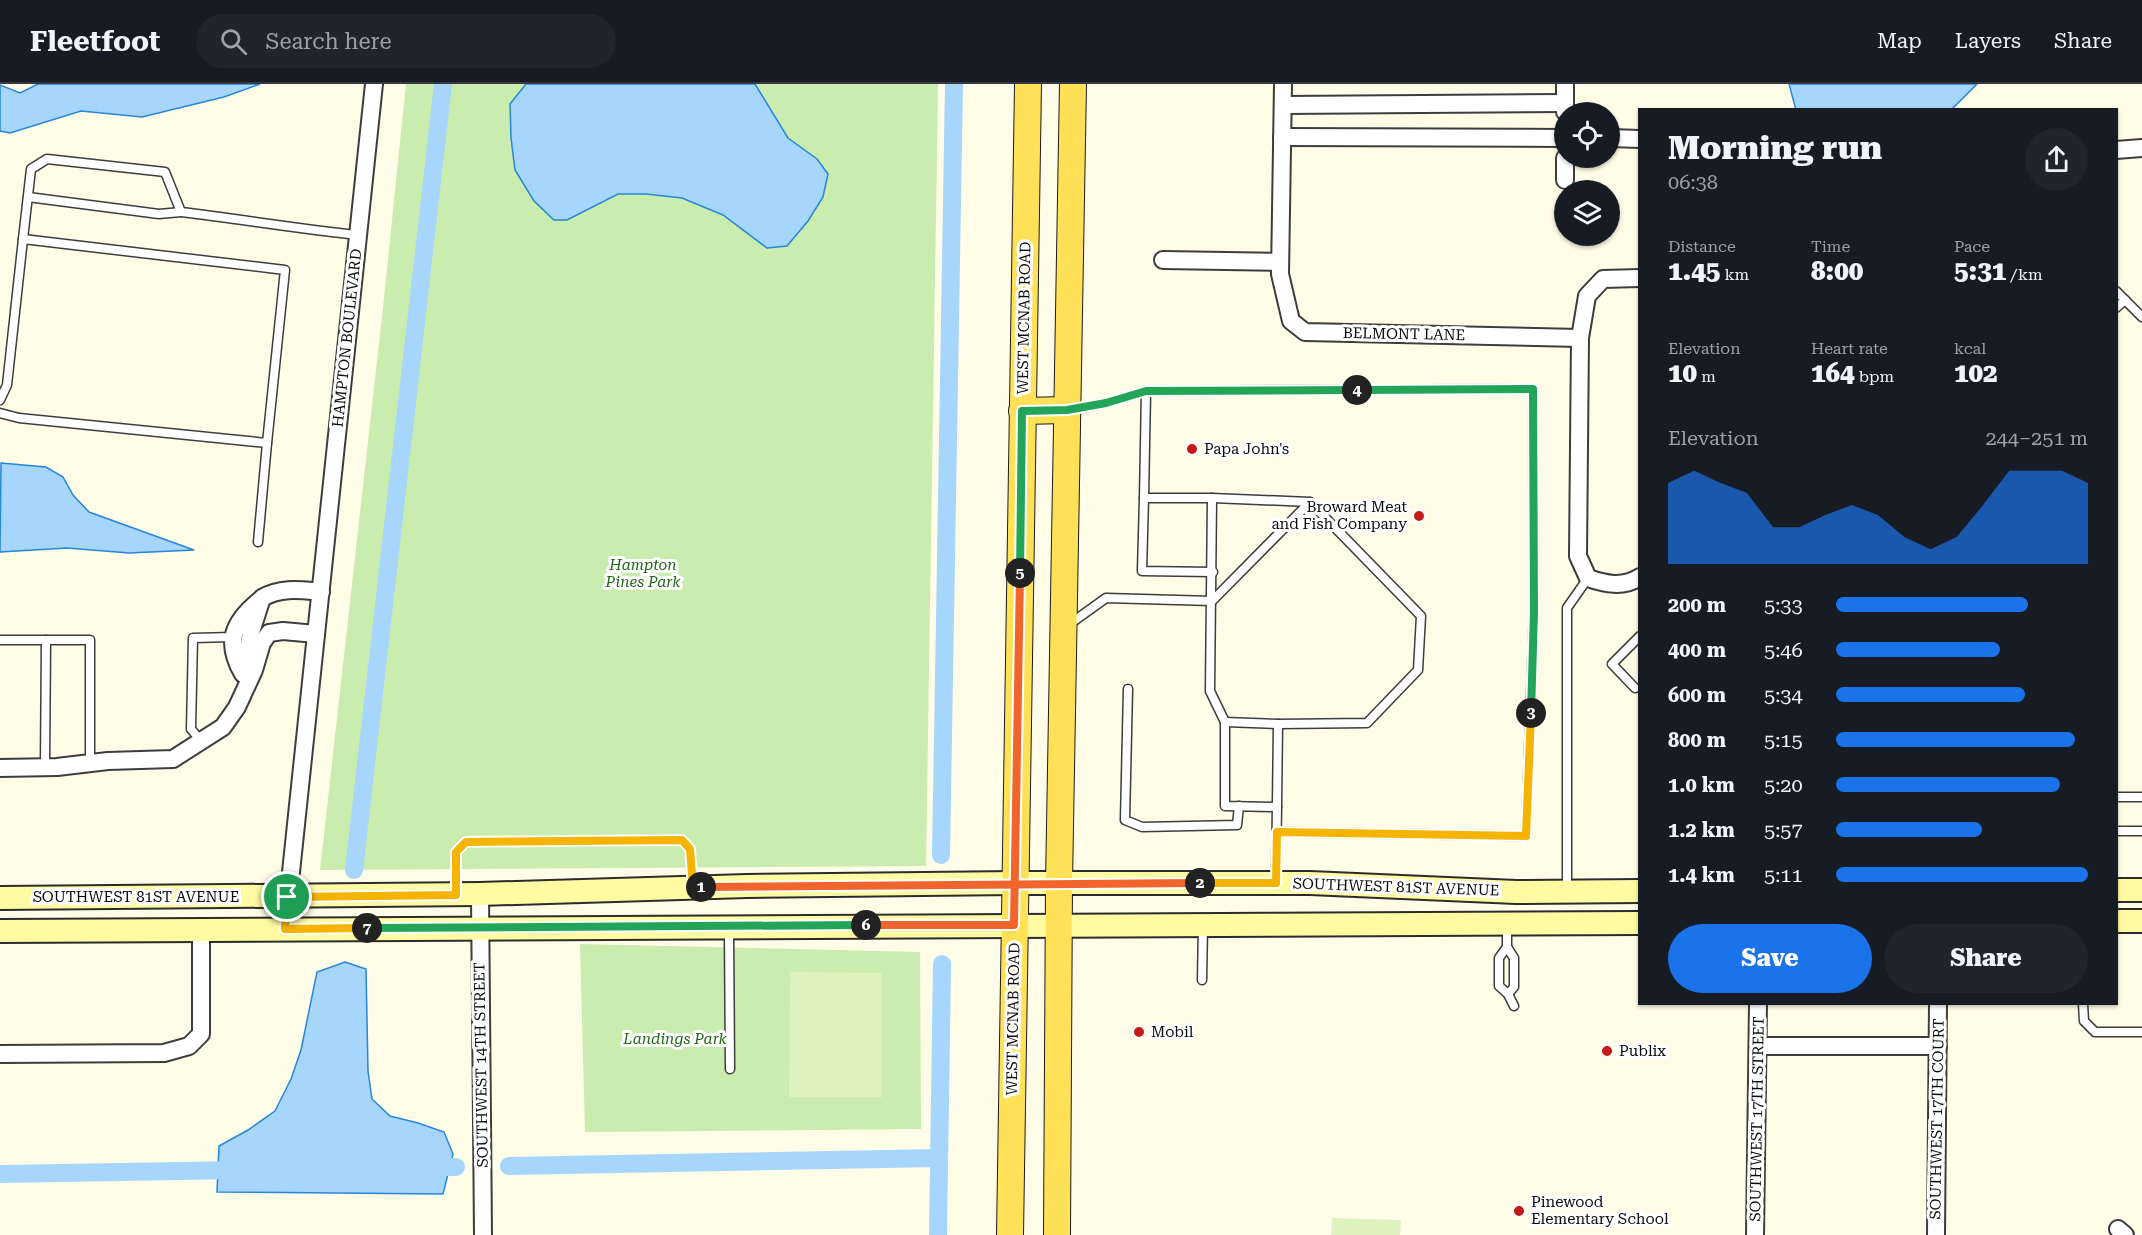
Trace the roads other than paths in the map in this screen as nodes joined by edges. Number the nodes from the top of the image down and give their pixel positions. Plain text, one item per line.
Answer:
1 (374, 84) edge
2 (1028, 84) edge
3 (1073, 84) edge
4 (1283, 84) edge
5 (1565, 84) edge
6 (1565, 102) edge
7 (1283, 105) junction
8 (1554, 108) edge
9 (1282, 137) junction
10 (1554, 138) edge
11 (1620, 138) edge
12 (1638, 139) edge
13 (2142, 148) edge
14 (2118, 150) edge
15 (1565, 168) edge
16 (1565, 180) dead end
17 (28, 197) junction
18 (181, 212) junction
19 (358, 235) junction
20 (23, 238) junction
21 (1163, 260) dead end
22 (1280, 262) junction
23 (1638, 278) edge
24 (2118, 293) edge
25 (2125, 300) junction
26 (2118, 306) edge
27 (2142, 317) edge
28 (1580, 338) junction
29 (1146, 391) junction
30 (0, 400) edge
31 (1067, 410) junction
32 (1022, 411) junction
33 (0, 413) edge
34 (267, 443) junction
35 (1144, 498) junction
36 (1212, 498) junction
37 (1310, 502) junction
38 (258, 542) dead end
39 (1213, 572) junction
40 (1588, 578) junction
41 (1638, 579) edge
42 (321, 592) junction
43 (262, 598) junction
44 (1212, 601) junction
45 (1063, 629) junction
46 (316, 634) junction
47 (233, 638) junction
48 (1638, 638) edge
49 (0, 640) edge
50 (46, 640) junction
51 (244, 681) junction
52 (1638, 688) edge
53 (1128, 689) dead end
54 (1225, 722) junction
55 (1278, 724) junction
56 (202, 742) junction
57 (90, 763) junction
58 (45, 767) junction
59 (0, 768) edge
60 (2118, 797) edge
61 (2142, 797) edge
62 (1239, 806) junction
63 (1277, 807) junction
64 (2118, 831) edge
65 (2142, 831) edge
66 (1277, 832) junction
67 (1015, 883) junction
68 (1059, 883) junction
69 (1276, 883) junction
70 (693, 887) junction
71 (2118, 890) edge
72 (2142, 890) edge
73 (1638, 891) edge
74 (1567, 892) junction
75 (480, 894) junction
76 (456, 895) junction
77 (287, 897) junction
78 (0, 898) edge
79 (2118, 921) edge
80 (2142, 921) edge
81 (1507, 923) junction
82 (1638, 923) edge
83 (1059, 924) junction
84 (1203, 924) junction
85 (1014, 925) junction
86 (729, 926) junction
87 (480, 928) junction
88 (201, 929) junction
89 (285, 929) junction
90 (0, 930) edge
91 (1507, 947) junction
92 (1202, 980) dead end
93 (1508, 994) junction
94 (1758, 1005) edge
95 (1938, 1005) edge
96 (2083, 1005) edge
97 (1514, 1006) dead end
98 (2142, 1032) edge
99 (1758, 1046) junction
100 (1938, 1046) junction
101 (0, 1054) edge
102 (730, 1069) dead end
103 (483, 1235) edge
104 (1010, 1235) edge
105 (1057, 1235) edge
106 (1755, 1235) edge
107 (1936, 1235) edge

1 - 19 street, HAMPTON BOULEVARD
2 - 32 main road, WEST MCNAB ROAD
3 - 31 main road
4 - 7 street, BELMONT LANE
5 - 6 street
7 - 8 street
7 - 9 street, BELMONT LANE
9 - 10 street
9 - 22 street, BELMONT LANE
11 - 12 street
13 - 14 street
15 - 16 street
17 - 18 lane
17 - 18 lane
17 - 20 lane
18 - 19 lane
19 - 42 street, HAMPTON BOULEVARD
20 - 30 lane
20 - 34 lane
21 - 22 street
22 - 28 street, BELMONT LANE
23 - 28 street
24 - 25 lane
25 - 26 lane
25 - 27 lane
28 - 40 street
29 - 31 lane
29 - 35 lane
29 - 66 lane
31 - 32 main road
31 - 45 main road
32 - 67 main road, WEST MCNAB ROAD
33 - 34 lane
34 - 38 lane
35 - 36 lane
35 - 39 lane
36 - 37 lane
36 - 39 lane
37 - 44 lane
37 - 55 lane
39 - 44 lane
40 - 41 street
40 - 74 lane
42 - 43 street
42 - 46 street, HAMPTON BOULEVARD
43 - 47 street
43 - 51 street
44 - 45 lane
44 - 54 lane
45 - 68 main road
46 - 51 street
46 - 77 street, HAMPTON BOULEVARD
47 - 51 street
47 - 56 lane
48 - 52 lane
49 - 50 lane
50 - 57 lane
50 - 58 lane
51 - 56 street
53 - 62 lane
54 - 55 lane
54 - 62 lane
55 - 63 lane
56 - 57 street
57 - 58 street
58 - 59 street
60 - 61 lane
62 - 63 lane
63 - 66 lane
64 - 65 lane
66 - 69 lane
67 - 68 street, SOUTHWEST 81ST AVENUE
67 - 70 street, SOUTHWEST 81ST AVENUE
67 - 85 main road, WEST MCNAB ROAD
68 - 69 street, SOUTHWEST 81ST AVENUE
68 - 83 main road
69 - 74 street, SOUTHWEST 81ST AVENUE
70 - 75 street, SOUTHWEST 81ST AVENUE
70 - 76 lane
71 - 72 street
73 - 74 street, SOUTHWEST 81ST AVENUE
75 - 76 street, SOUTHWEST 81ST AVENUE
75 - 87 street, SOUTHWEST 14TH STREET
76 - 77 street, SOUTHWEST 81ST AVENUE
77 - 78 street, SOUTHWEST 81ST AVENUE
77 - 89 street, HAMPTON BOULEVARD
79 - 80 street
81 - 82 street
81 - 84 street
81 - 91 lane
83 - 84 street
83 - 85 street
83 - 105 main road
84 - 92 lane
85 - 86 street
85 - 104 main road, WEST MCNAB ROAD
86 - 87 street
86 - 102 lane
87 - 89 street
87 - 103 street, SOUTHWEST 14TH STREET
88 - 89 street
88 - 90 street
88 - 101 street
91 - 93 lane
91 - 93 lane
93 - 97 lane
94 - 99 street, SOUTHWEST 17TH STREET
95 - 100 street, SOUTHWEST 17TH COURT
96 - 98 lane
99 - 100 street
99 - 106 street, SOUTHWEST 17TH STREET
100 - 107 street, SOUTHWEST 17TH COURT

